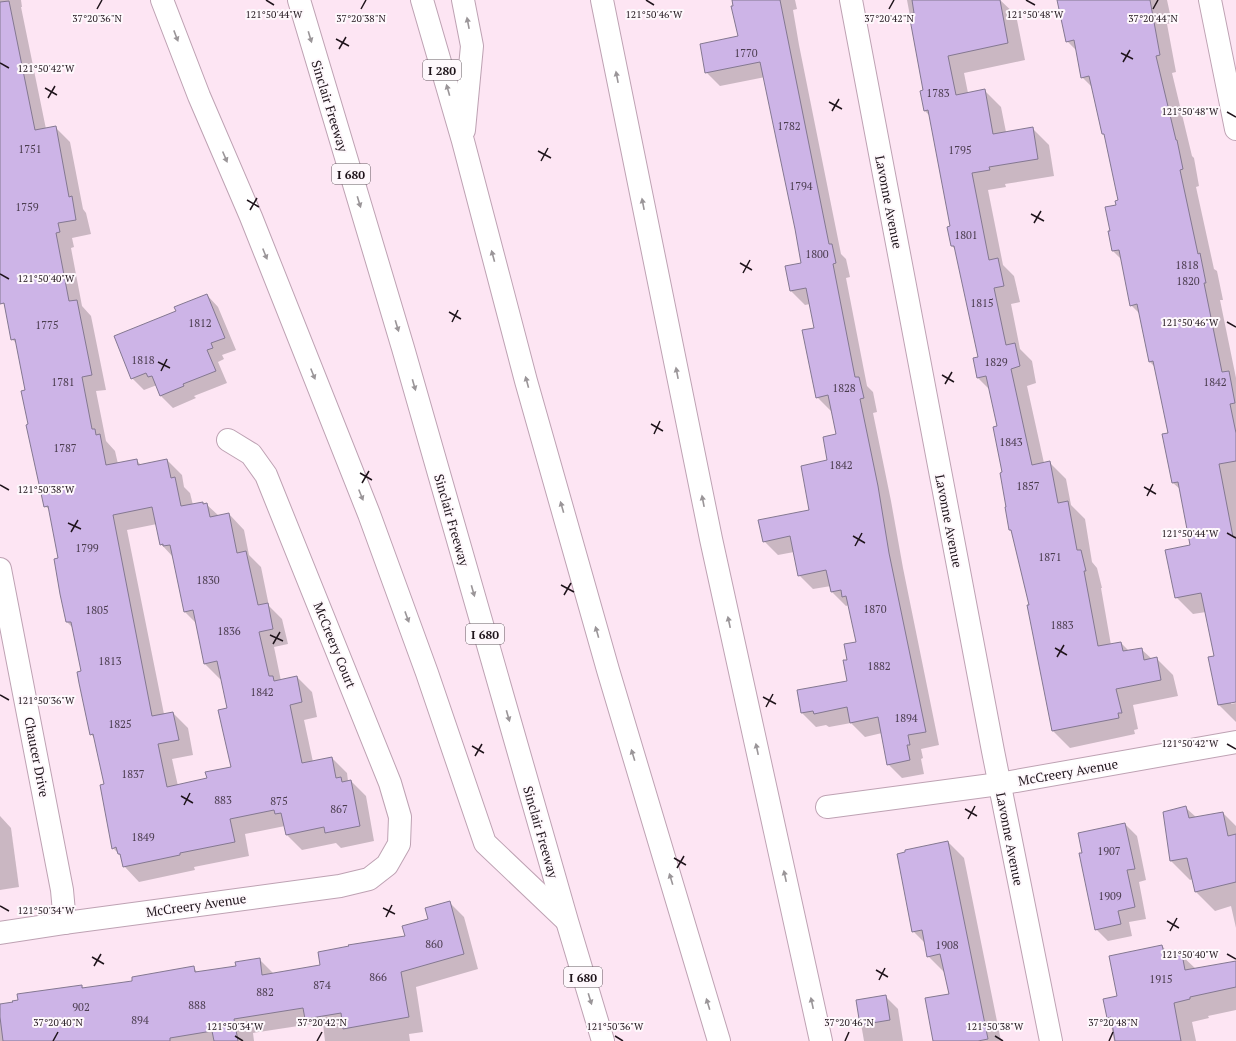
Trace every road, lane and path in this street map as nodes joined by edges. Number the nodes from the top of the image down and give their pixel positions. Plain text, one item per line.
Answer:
1 (162, 0) edge
2 (298, 0) edge
3 (422, 0) edge
4 (463, 0) edge
5 (602, 0) edge
6 (851, 0) edge
7 (1210, 0) edge
8 (1236, 129) edge
9 (462, 141) junction
10 (228, 440) dead end
11 (0, 569) edge
12 (7, 634) edge
13 (1236, 742) edge
14 (999, 784) junction
15 (827, 807) dead end
16 (387, 865) joint
17 (567, 921) junction
18 (65, 922) junction
19 (0, 933) edge
20 (603, 1041) edge
21 (719, 1041) edge
22 (821, 1041) edge
23 (1051, 1041) edge

1 -> 17 main road
2 -> 17 main road, Sinclair Freeway / I 680
9 -> 3 main road, I 280
9 -> 4 main road
22 -> 5 main road
6 - 14 main road, Lavonne Avenue
7 - 8 main road
21 -> 9 main road
10 - 16 main road, McCreery Court
11 - 12 main road, Chaucer Drive
12 - 18 main road, Chaucer Drive
13 - 14 main road, McCreery Avenue
14 - 15 main road, McCreery Avenue
14 - 23 main road, Lavonne Avenue
16 - 18 main road, McCreery Avenue
17 -> 20 main road, Sinclair Freeway / I 680
18 - 19 main road, McCreery Avenue

